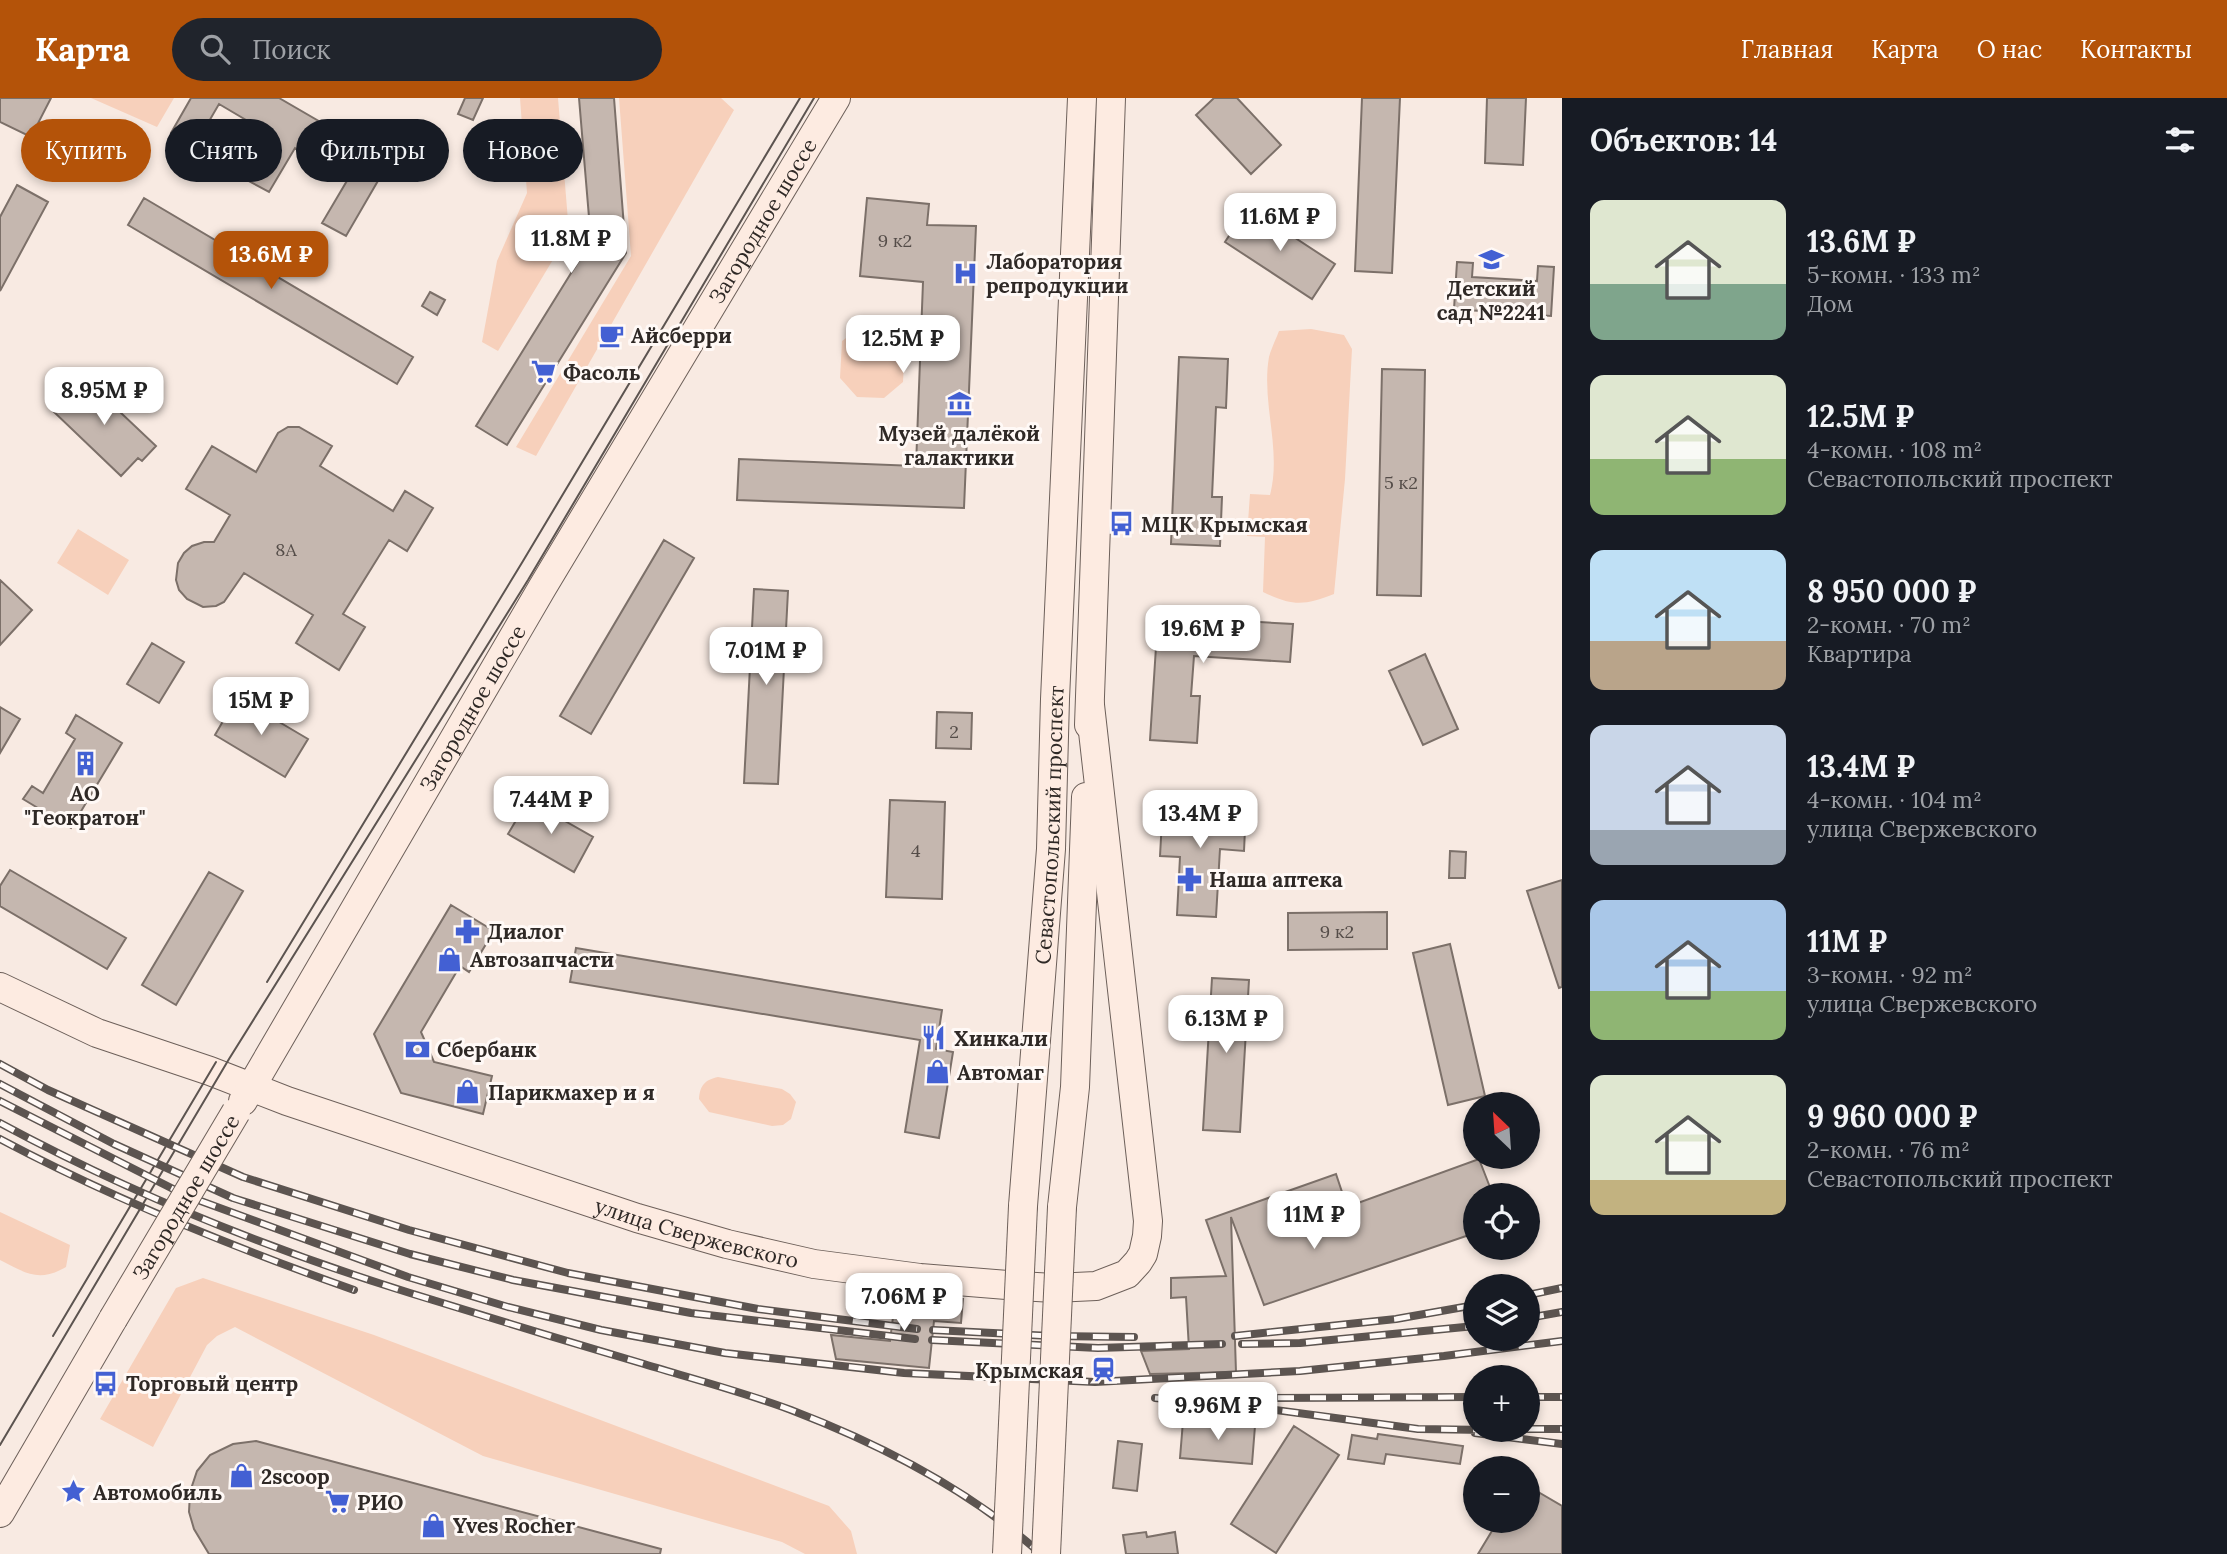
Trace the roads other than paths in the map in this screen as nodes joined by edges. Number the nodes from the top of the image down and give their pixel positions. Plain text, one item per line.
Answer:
1 (836, 98) edge
2 (1082, 98) edge
3 (1111, 98) edge
4 (1090, 705) junction
5 (0, 987) edge
6 (252, 1087) junction
7 (0, 1513) edge
8 (1007, 1554) edge
9 (1046, 1554) edge

1 - 6 main road, Загородное шоссе
2 - 8 main road, Севастопольский проспект, bridge
3 - 4 main road, Севастопольский проспект
4 - 6 main road, улица Свержевского
4 - 9 main road, Севастопольский проспект, bridge
5 - 6 main road, улица Свержевского
6 - 7 main road, Загородное шоссе, bridge

